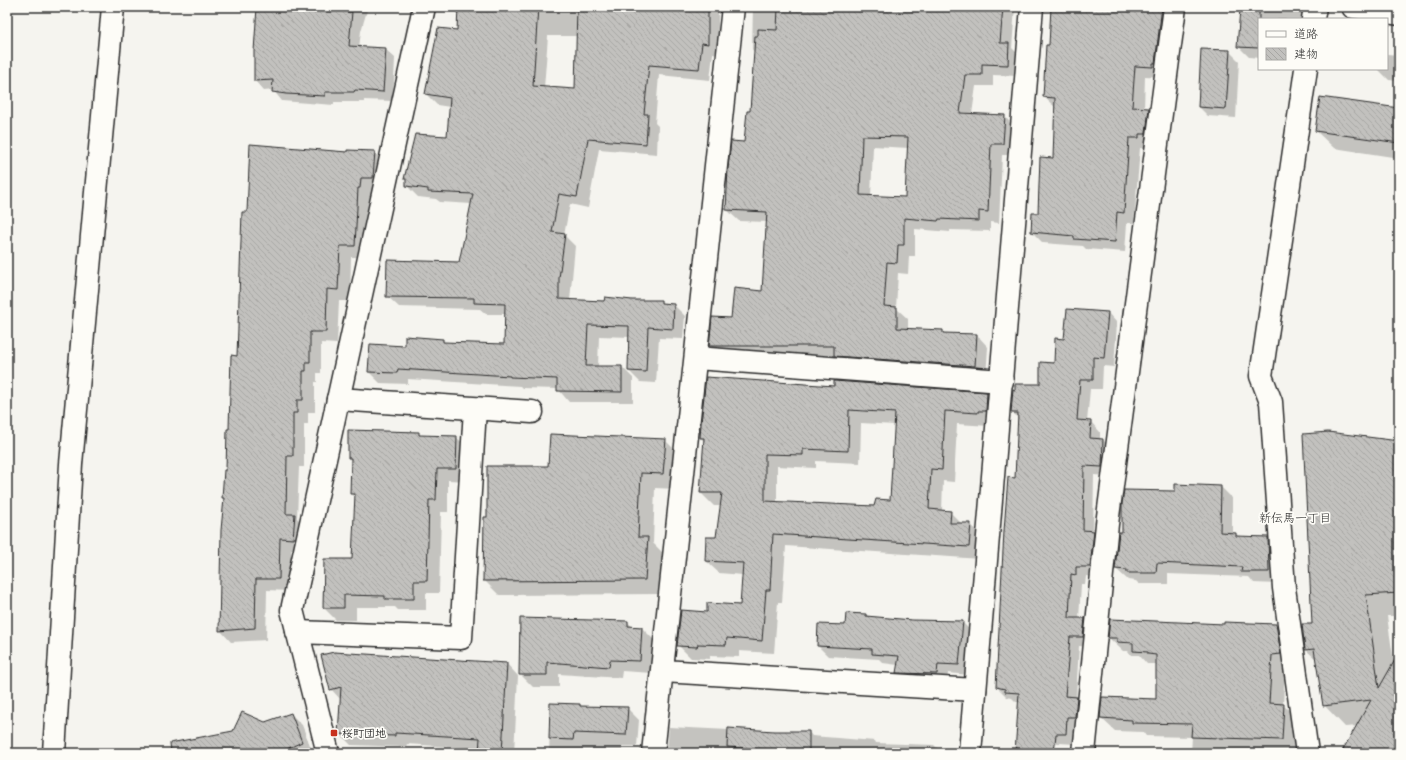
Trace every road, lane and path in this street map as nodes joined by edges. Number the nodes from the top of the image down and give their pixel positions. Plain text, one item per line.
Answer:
1 (113, 7) edge
2 (424, 7) edge
3 (733, 7) edge
4 (1032, 7) edge
5 (1175, 7) edge
6 (1315, 7) edge
7 (1353, 7) edge
8 (1399, 14) edge
9 (1313, 18) edge
10 (1306, 70) edge
11 (696, 358) junction
12 (1002, 381) junction
13 (338, 399) junction
14 (474, 409) junction
15 (532, 412) dead end
16 (297, 632) junction
17 (663, 671) junction
18 (975, 690) junction
19 (54, 753) edge
20 (328, 753) edge
21 (653, 753) edge
22 (970, 753) edge
23 (1084, 753) edge
24 (1307, 753) edge

1 - 19 street
2 - 13 street
3 - 11 street
4 - 12 street
5 - 23 street
6 - 9 street
7 - 8 street
10 - 24 street
11 - 12 street
11 - 17 street
12 - 18 street
13 - 14 street
13 - 16 street
14 - 15 street
14 - 16 street
16 - 20 street
17 - 18 street
17 - 21 street
18 - 22 street

